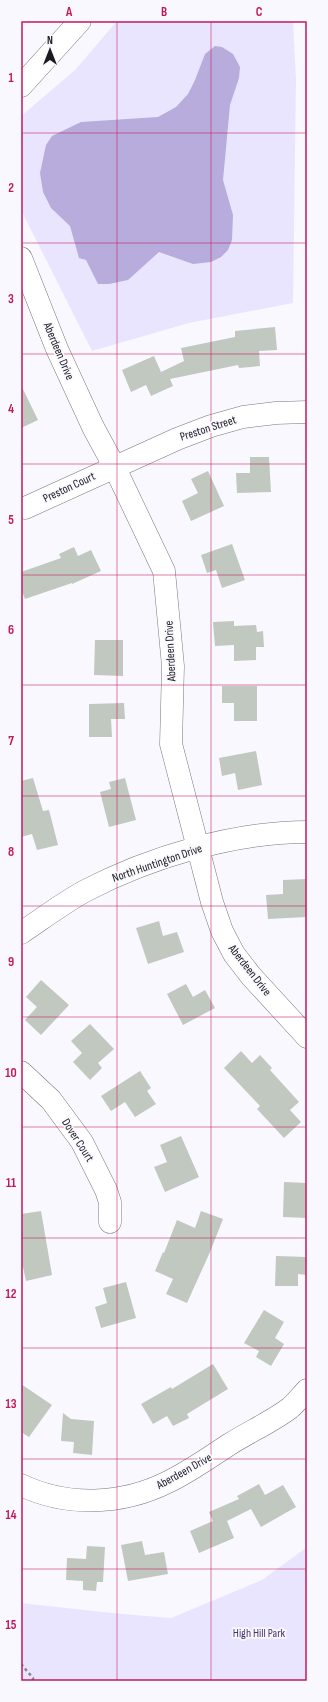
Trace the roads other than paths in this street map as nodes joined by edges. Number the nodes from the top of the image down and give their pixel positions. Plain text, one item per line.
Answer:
1 (80, 21) edge
2 (21, 86) edge
3 (21, 258) edge
4 (307, 412) edge
5 (114, 466) junction
6 (25, 508) dead end
7 (307, 832) edge
8 (198, 847) junction
9 (21, 933) edge
10 (307, 1037) edge
11 (21, 1072) edge
12 (110, 1222) dead end
13 (307, 1390) edge
14 (21, 1485) edge

1 - 2 street
3 - 5 street, Aberdeen Drive
4 - 5 street, Preston Street
5 - 6 street, Preston Court
5 - 8 street, Aberdeen Drive
7 - 8 street, North Huntington Drive
8 - 9 street, North Huntington Drive
8 - 10 street, Aberdeen Drive
11 - 12 street, Dover Court
13 - 14 street, Aberdeen Drive

